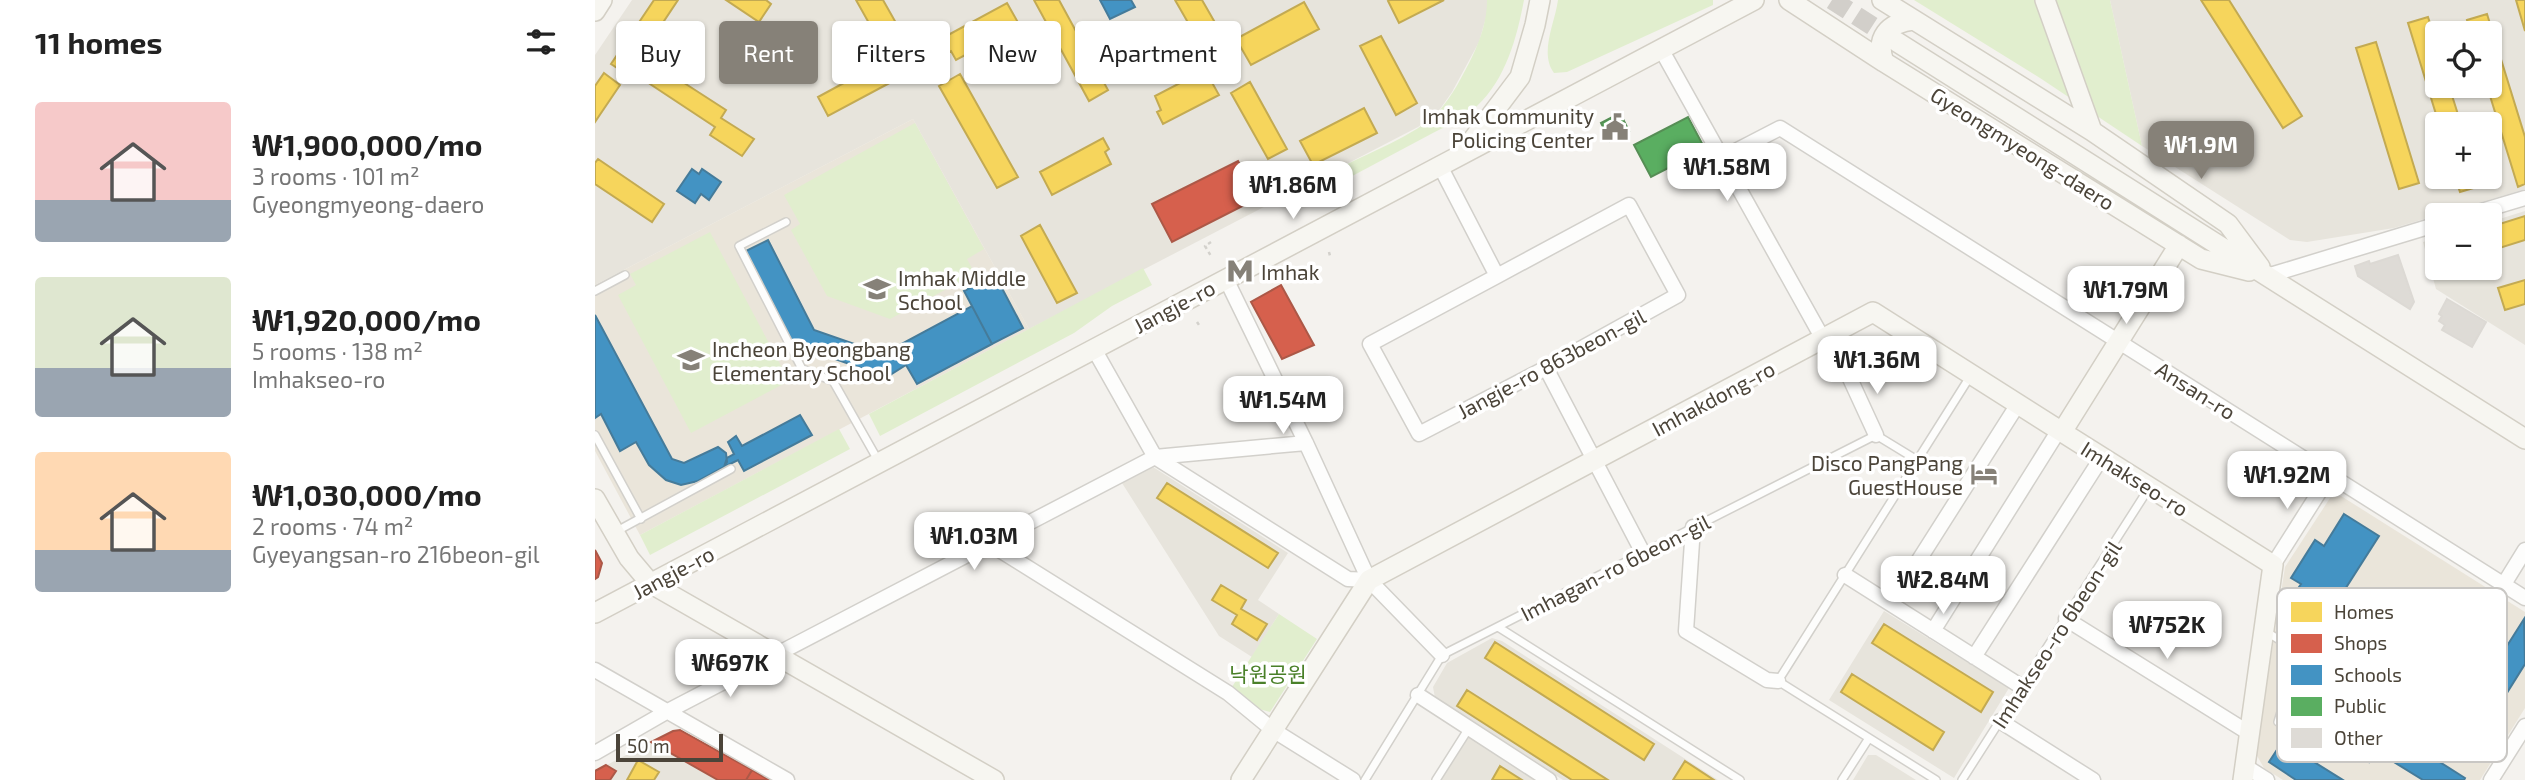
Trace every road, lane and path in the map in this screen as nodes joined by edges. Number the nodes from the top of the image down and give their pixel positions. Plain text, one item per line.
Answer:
1 (602, 0) edge
2 (1540, 0) edge
3 (1754, 0) edge
4 (1789, 0) edge
5 (1882, 0) edge
6 (2045, 0) edge
7 (595, 11) edge
8 (1913, 20) junction
9 (1898, 42) tunnel mouth
10 (1661, 49) junction
11 (1884, 62) junction
12 (2092, 131) junction
13 (1462, 154) junction
14 (1722, 158) junction
15 (1440, 166) junction
16 (1317, 186) dead end
17 (1329, 194) dead end
18 (2525, 198) edge
19 (2502, 205) edge
20 (786, 222) dead end
21 (2425, 228) edge
22 (1211, 242) dead end
23 (2179, 245) junction
24 (1211, 256) dead end
25 (625, 275) dead end
26 (1497, 276) junction
27 (2267, 276) junction
28 (1226, 279) junction
29 (595, 291) edge
30 (1823, 339) junction
31 (2119, 341) junction
32 (1094, 349) junction
33 (1546, 368) junction
34 (1847, 372) dead end
35 (1971, 374) junction
36 (2018, 404) junction
37 (2061, 431) junction
38 (595, 435) edge
39 (1876, 435) junction
40 (2525, 439) edge
41 (1306, 443) junction
42 (1155, 457) junction
43 (2102, 457) junction
44 (1917, 460) junction
45 (1594, 461) junction
46 (880, 462) junction
47 (731, 469) dead end
48 (2330, 475) junction
49 (2150, 487) junction
50 (595, 499) edge
51 (641, 519) junction
52 (1693, 527) junction
53 (614, 533) junction
54 (990, 544) junction
55 (2525, 550) edge
56 (1643, 553) junction
57 (2273, 565) junction
58 (1845, 575) junction
59 (1369, 580) junction
60 (650, 583) junction
61 (2504, 584) junction
62 (2525, 598) edge
63 (1891, 604) junction
64 (595, 613) edge
65 (2066, 619) junction
66 (1498, 627) junction
67 (1933, 631) junction
68 (2264, 631) junction
69 (2277, 639) edge
70 (1442, 655) junction
71 (776, 656) junction
72 (1975, 657) junction
73 (595, 670) edge
74 (1778, 681) junction
75 (2022, 687) junction
76 (1418, 695) junction
77 (668, 711) junction
78 (2000, 721) junction
79 (2525, 726) edge
80 (1469, 728) junction
81 (1273, 730) junction
82 (2249, 733) junction
83 (1869, 738) junction
84 (595, 753) edge
85 (2507, 755) edge
86 (2502, 762) edge
87 (2243, 773) edge
88 (787, 780) edge
89 (993, 780) edge
90 (1241, 780) edge
91 (1353, 780) edge
92 (1366, 780) edge
93 (1436, 780) edge
94 (1549, 780) edge
95 (1740, 780) edge
96 (1842, 780) edge
97 (1936, 780) edge
98 (1962, 780) edge
99 (2093, 780) edge
100 (2267, 780) edge
101 (2491, 780) edge

1 - 7 street
2 - 13 street
3 - 10 street, Jangje-ro
4 - 11 street, Gyeongmyeong-daero
5 - 8 street, Gyeongmyeong-daero
6 - 12 street
8 - 11 street
8 - 12 street, Gyeongmyeong-daero
9 - 27 street, Gyeongmyeong-daero
10 - 13 street, Jangje-ro
10 - 14 street
11 - 23 street, Gyeongmyeong-daero
12 - 27 street, Gyeongmyeong-daero
13 - 15 street, Jangje-ro
14 - 30 street
14 - 31 street, Ansan-ro
15 - 26 street
15 - 28 street, Jangje-ro
16 - 17 path
18 - 19 street
20 - 46 lane
21 - 27 street
22 - 24 path
23 - 27 street, Gyeongmyeong-daero
23 - 31 street
25 - 29 lane
26 - 33 street, Jangje-ro 863beon-gil
26 - 33 street, Jangje-ro 863beon-gil
27 - 40 street, Gyeongmyeong-daero
28 - 32 street, Jangje-ro
28 - 41 street
30 - 35 street, Imhakdong-ro
30 - 45 street, Imhakdong-ro
31 - 37 street
31 - 48 street, Ansan-ro
32 - 42 street
32 - 46 street, Jangje-ro
33 - 45 street
34 - 39 street
35 - 36 street, Imhakdong-ro
35 - 44 lane
36 - 37 street, Imhakdong-ro
36 - 63 street
37 - 43 street, Imhakseo-ro
37 - 67 street
38 - 51 lane
39 - 44 lane
39 - 52 lane, Imhagan-ro 6beon-gil
41 - 42 street
41 - 59 street
42 - 54 street
42 - 59 street
43 - 49 street, Imhakseo-ro
43 - 72 street
44 - 58 lane
45 - 56 street
45 - 59 street, Imhakdong-ro
46 - 60 street, Jangje-ro
47 - 51 lane
48 - 57 street
48 - 61 street, Ansan-ro
49 - 57 street, Imhakseo-ro
49 - 65 lane, Imhakseo-ro 6beon-gil
50 - 53 street
51 - 53 lane
52 - 56 lane, Imhagan-ro 6beon-gil
52 - 74 street
53 - 60 street
54 - 71 street
54 - 81 street
55 - 61 street
56 - 66 lane, Imhagan-ro 6beon-gil
57 - 68 street
58 - 63 street
58 - 74 lane
59 - 70 street
59 - 81 street, Imhakdong-ro
60 - 64 street, Jangje-ro
60 - 71 street
61 - 62 street, Ansan-ro
63 - 67 street
65 - 75 lane, Imhakseo-ro 6beon-gil
65 - 82 street
66 - 70 lane, Imhagan-ro 6beon-gil
66 - 95 lane
67 - 72 street
68 - 69 lane
68 - 82 street
70 - 76 lane
71 - 77 street
71 - 89 street
72 - 75 street
73 - 77 street
74 - 83 lane
75 - 78 lane, Imhakseo-ro 6beon-gil
76 - 80 street
76 - 92 lane
77 - 84 street
77 - 88 street
78 - 98 lane, Imhakseo-ro 6beon-gil
78 - 99 street
79 - 85 street
80 - 93 lane
80 - 94 street
81 - 90 street, Imhakdong-ro
81 - 91 street
82 - 87 street
83 - 96 lane
83 - 97 lane
86 - 101 street
87 - 100 street

